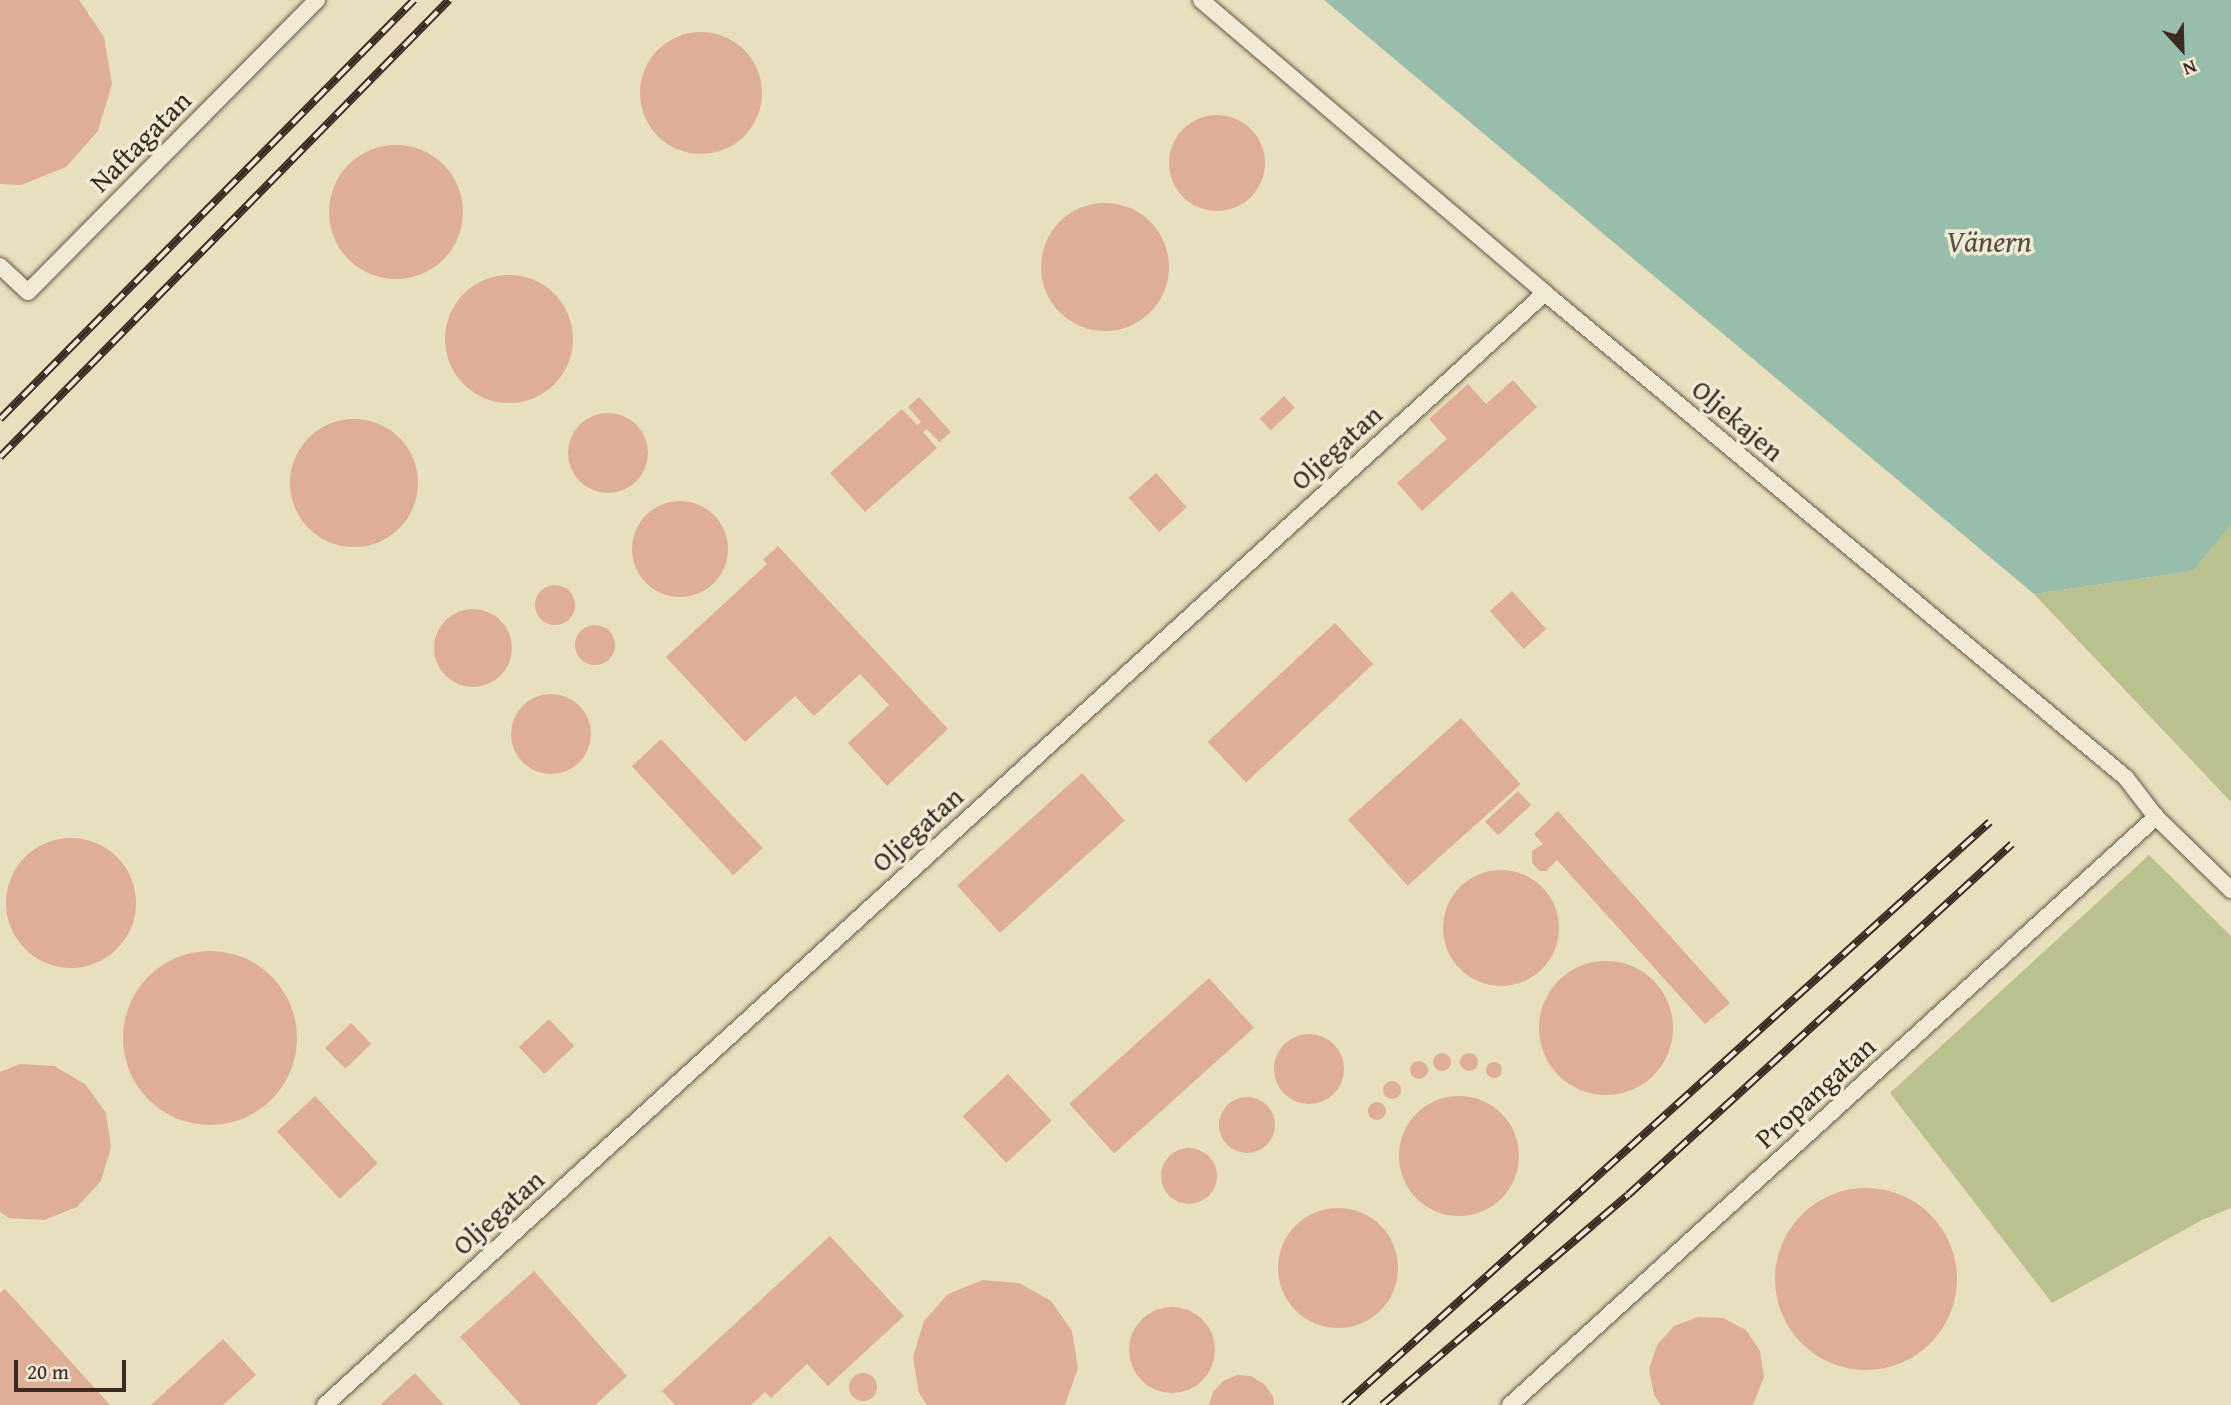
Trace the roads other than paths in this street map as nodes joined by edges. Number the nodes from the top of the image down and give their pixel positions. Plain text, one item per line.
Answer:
1 (317, 0) edge
2 (1201, 0) edge
3 (0, 266) edge
4 (1545, 293) junction
5 (2156, 817) junction
6 (2231, 890) edge
7 (326, 1405) edge
8 (1510, 1405) edge

1 - 3 lane, Naftagatan
2 - 4 lane, Oljekajen
4 - 5 lane, Oljekajen
4 - 7 lane, Oljegatan
5 - 6 lane, Oljekajen
5 - 8 lane, Propangatan

